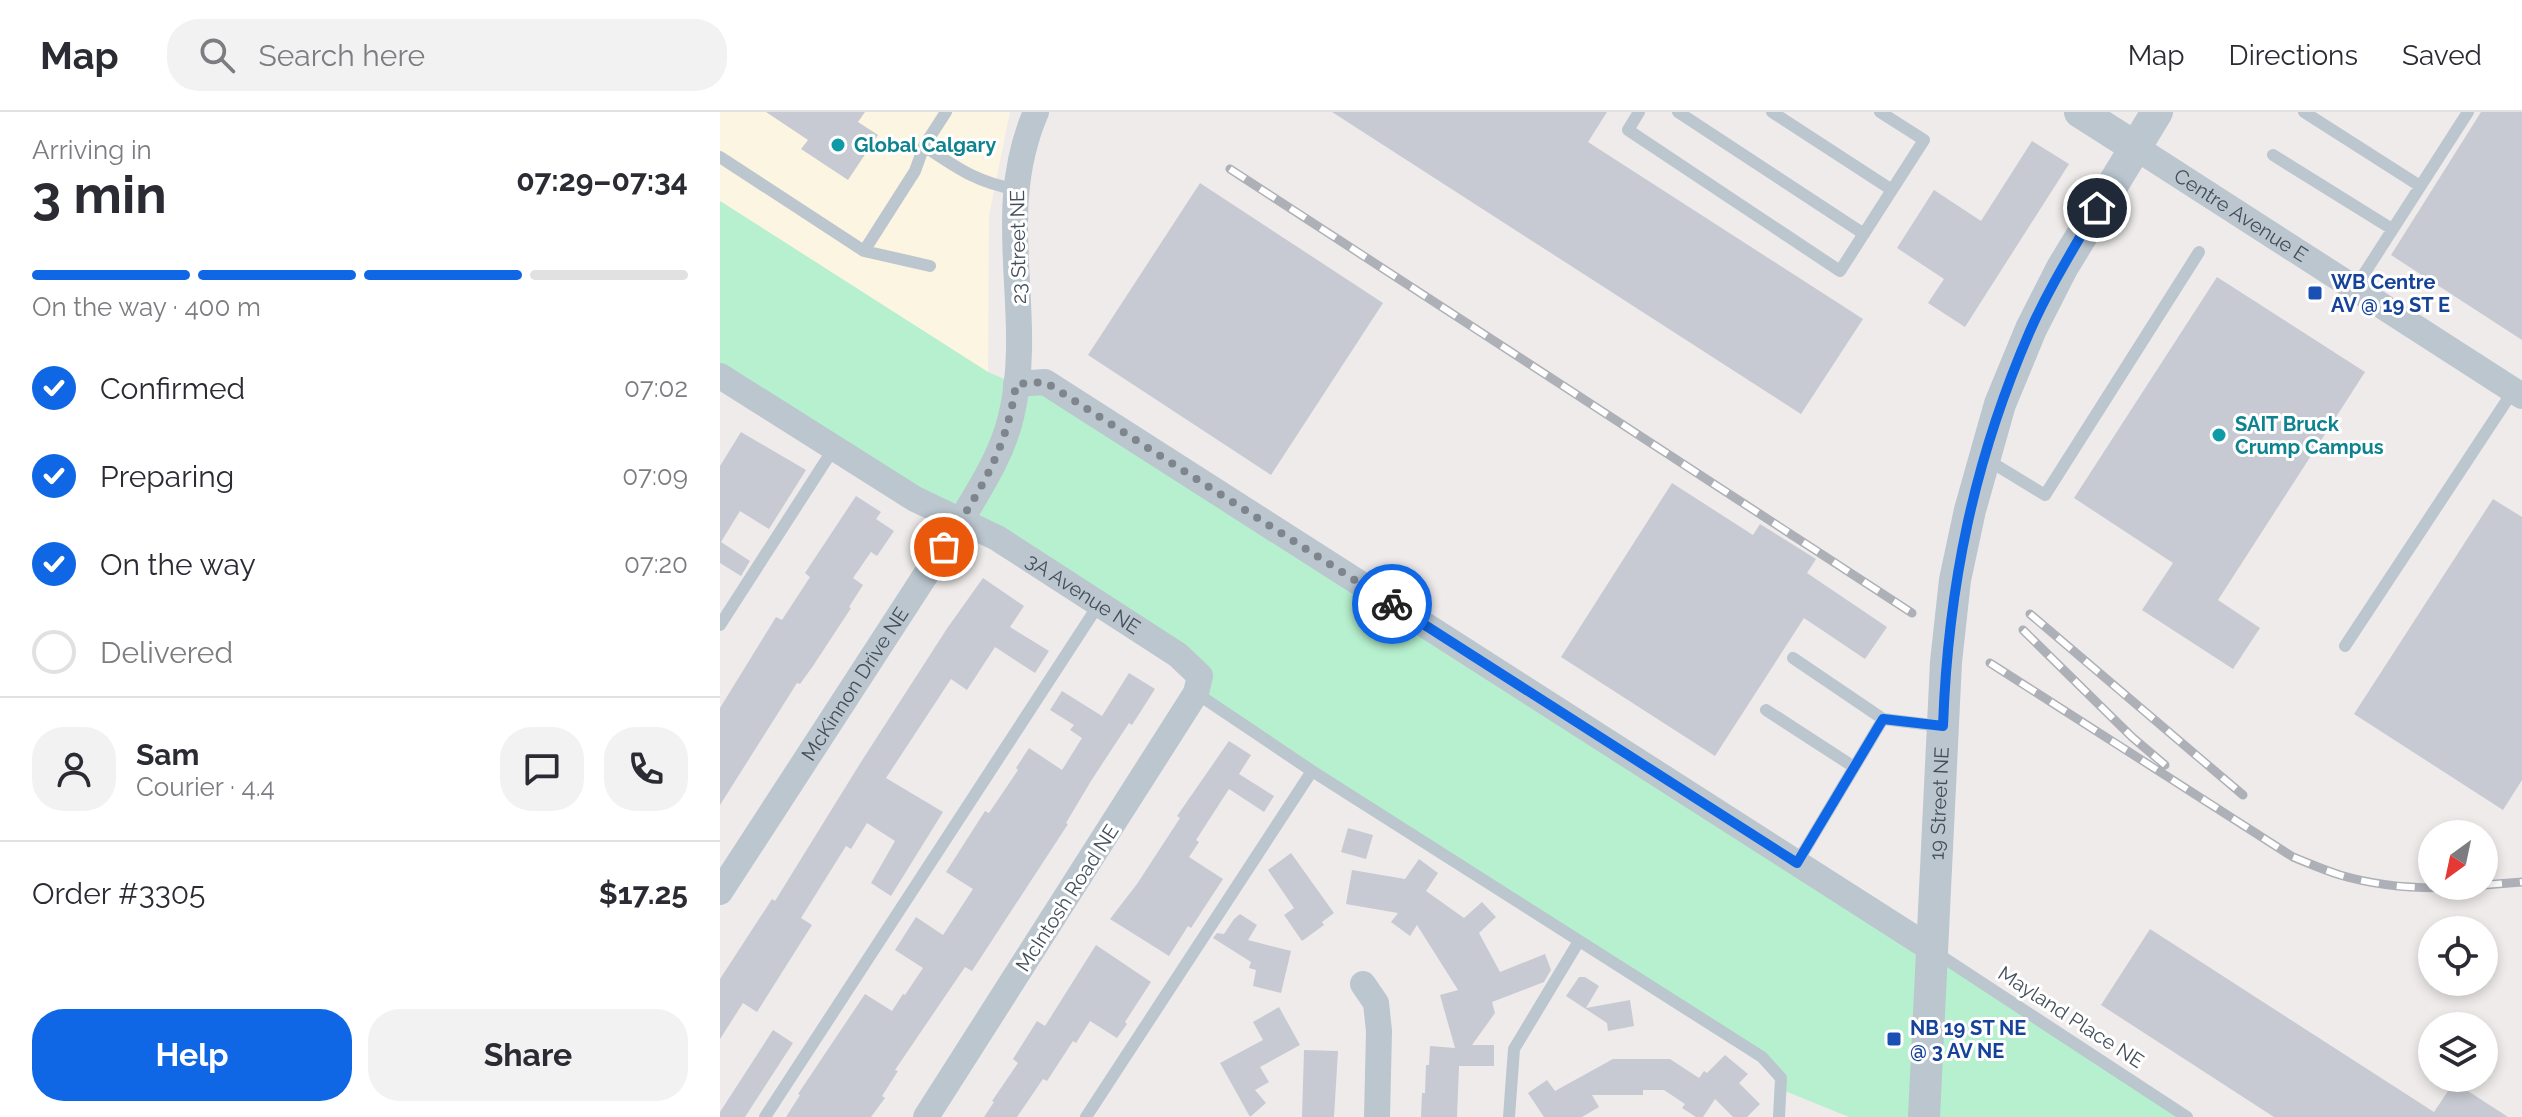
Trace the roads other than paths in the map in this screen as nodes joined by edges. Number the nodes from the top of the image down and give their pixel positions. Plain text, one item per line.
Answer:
1 (946, 112) edge
2 (1036, 112) edge
3 (1639, 112) edge
4 (1678, 112) edge
5 (1772, 112) edge
6 (1880, 112) edge
7 (2080, 112) edge
8 (2157, 112) edge
9 (2304, 112) edge
10 (2468, 112) edge
11 (924, 146) junction
12 (2135, 147) junction
13 (2273, 155) dead end
14 (720, 157) edge
15 (2420, 186) junction
16 (1015, 189) junction
17 (1892, 190) junction
18 (2392, 229) junction
19 (1864, 234) junction
20 (864, 251) junction
21 (2199, 252) dead end
22 (930, 266) dead end
23 (2355, 288) junction
24 (722, 382) edge
25 (1016, 384) junction
26 (2518, 393) edge
27 (834, 448) junction
28 (1984, 457) junction
29 (960, 522) junction
30 (1099, 604) junction
31 (720, 625) edge
32 (2345, 646) dead end
33 (1793, 658) dead end
34 (1198, 684) junction
35 (1766, 710) dead end
36 (1883, 719) junction
37 (1943, 726) junction
38 (1854, 767) junction
39 (1312, 771) junction
40 (1797, 863) junction
41 (720, 892) edge
42 (1579, 941) junction
43 (1933, 950) junction
44 (1363, 984) dead end
45 (765, 1117) edge
46 (926, 1117) edge
47 (1086, 1117) edge
48 (1377, 1117) edge
49 (1509, 1117) edge
50 (1779, 1117) edge
51 (1924, 1117) edge
52 (2187, 1117) edge

1 - 11 lane
2 - 16 street, 23 Street NE
3 - 19 lane
4 - 19 lane
5 - 17 lane
6 - 17 lane
7 - 12 street, Centre Avenue E
8 - 12 street, 19 Street NE
9 - 15 lane
10 - 15 lane
11 - 16 lane
11 - 20 lane
12 - 23 street, Centre Avenue E
12 - 28 street, 19 Street NE
13 - 18 lane
14 - 20 lane
15 - 18 lane
16 - 25 street, 23 Street NE
17 - 19 lane
18 - 23 lane
20 - 22 lane
21 - 28 lane
23 - 26 street, Centre Avenue E
24 - 27 street, 3A Avenue NE
25 - 29 street, McKinnon Drive NE
25 - 40 street
26 - 32 lane
27 - 29 street, 3A Avenue NE
27 - 31 lane
28 - 37 street, 19 Street NE
29 - 30 street, 3A Avenue NE
29 - 41 street, McKinnon Drive NE
30 - 34 street, 3A Avenue NE
30 - 45 lane
33 - 36 lane
34 - 39 lane
34 - 46 street, McIntosh Road NE
35 - 38 lane
36 - 37 lane
36 - 38 lane
37 - 43 street, 19 Street NE
38 - 40 lane
39 - 42 lane
39 - 47 lane
40 - 43 street
42 - 49 lane
42 - 50 lane
43 - 51 street, 19 Street NE
43 - 52 lane, Mayland Place NE
44 - 48 street

